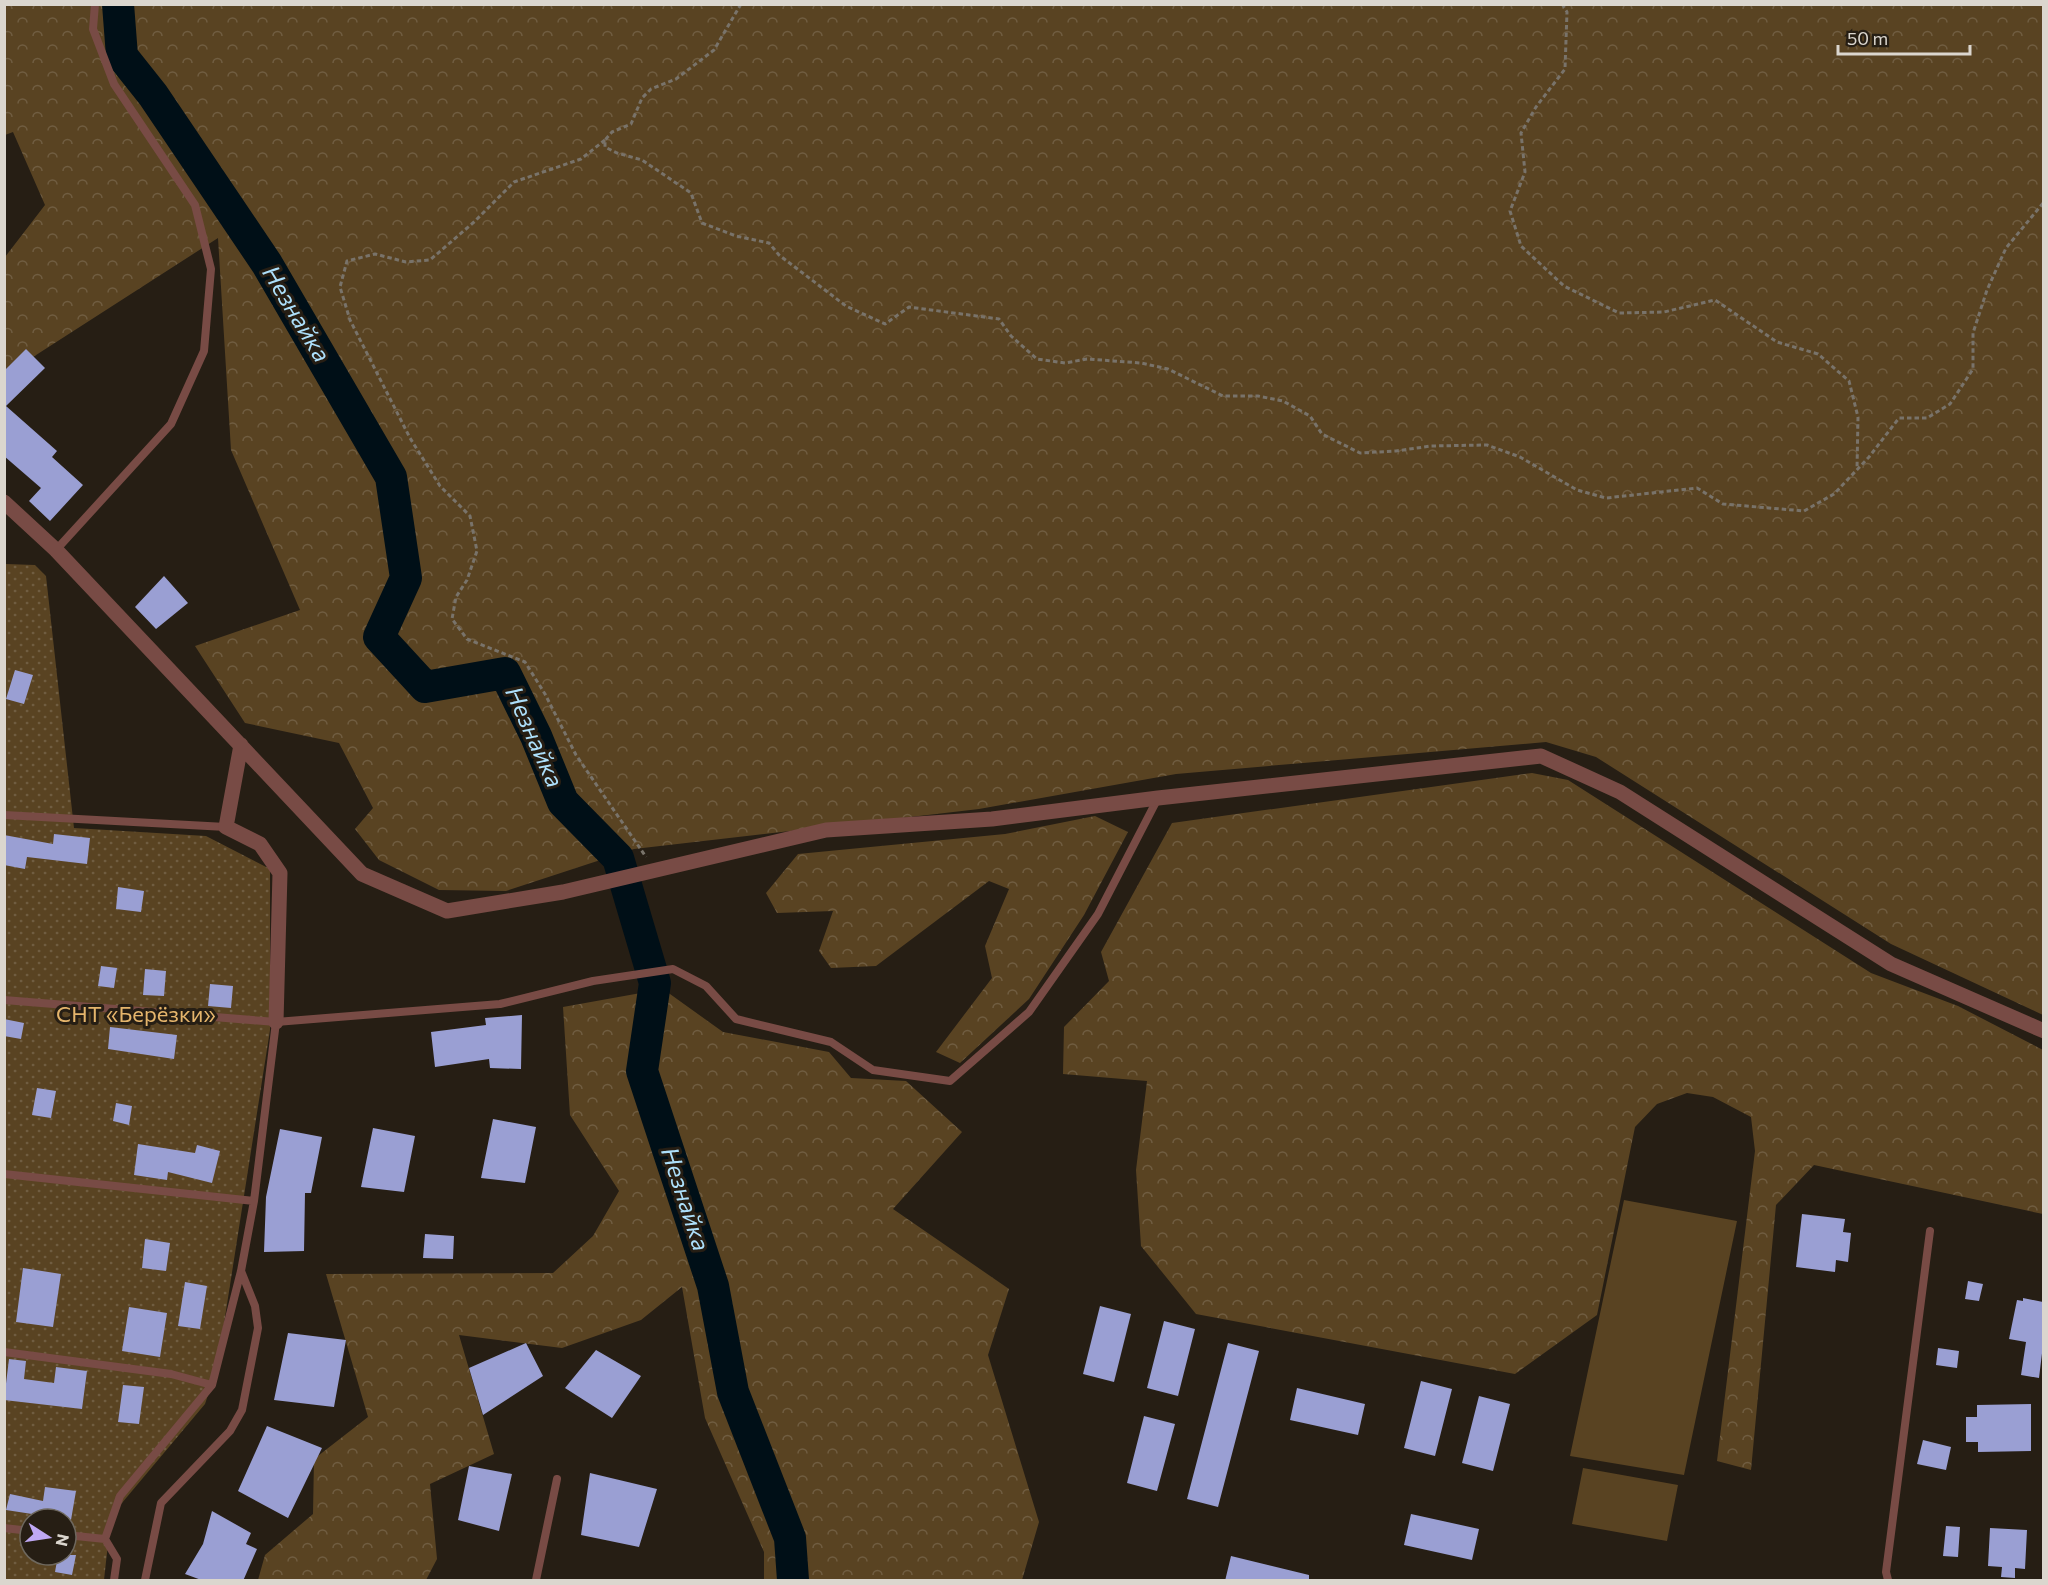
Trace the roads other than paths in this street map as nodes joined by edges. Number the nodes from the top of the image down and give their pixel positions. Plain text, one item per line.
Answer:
1 (95, 4) edge
2 (4, 502) edge
3 (56, 550) junction
4 (241, 745) junction
5 (1158, 798) junction
6 (4, 815) edge
7 (226, 827) junction
8 (4, 1000) edge
9 (276, 1022) junction
10 (2043, 1031) edge
11 (4, 1174) edge
12 (254, 1201) junction
13 (1930, 1231) dead end
14 (241, 1271) junction
15 (4, 1352) edge
16 (212, 1385) junction
17 (557, 1479) dead end
18 (78, 1536) edge
19 (105, 1539) junction
20 (114, 1581) edge
21 (145, 1581) edge
22 (536, 1581) edge
23 (1888, 1581) edge

1 - 3 lane
2 - 3 street
3 - 4 street
4 - 5 street
4 - 7 street
5 - 9 lane
5 - 10 street
6 - 7 lane
7 - 9 street
8 - 9 lane
9 - 12 lane
11 - 12 lane
12 - 14 lane
13 - 23 lane
14 - 16 lane
14 - 21 lane
15 - 16 lane
16 - 19 lane
17 - 22 lane
18 - 19 lane
19 - 20 lane

